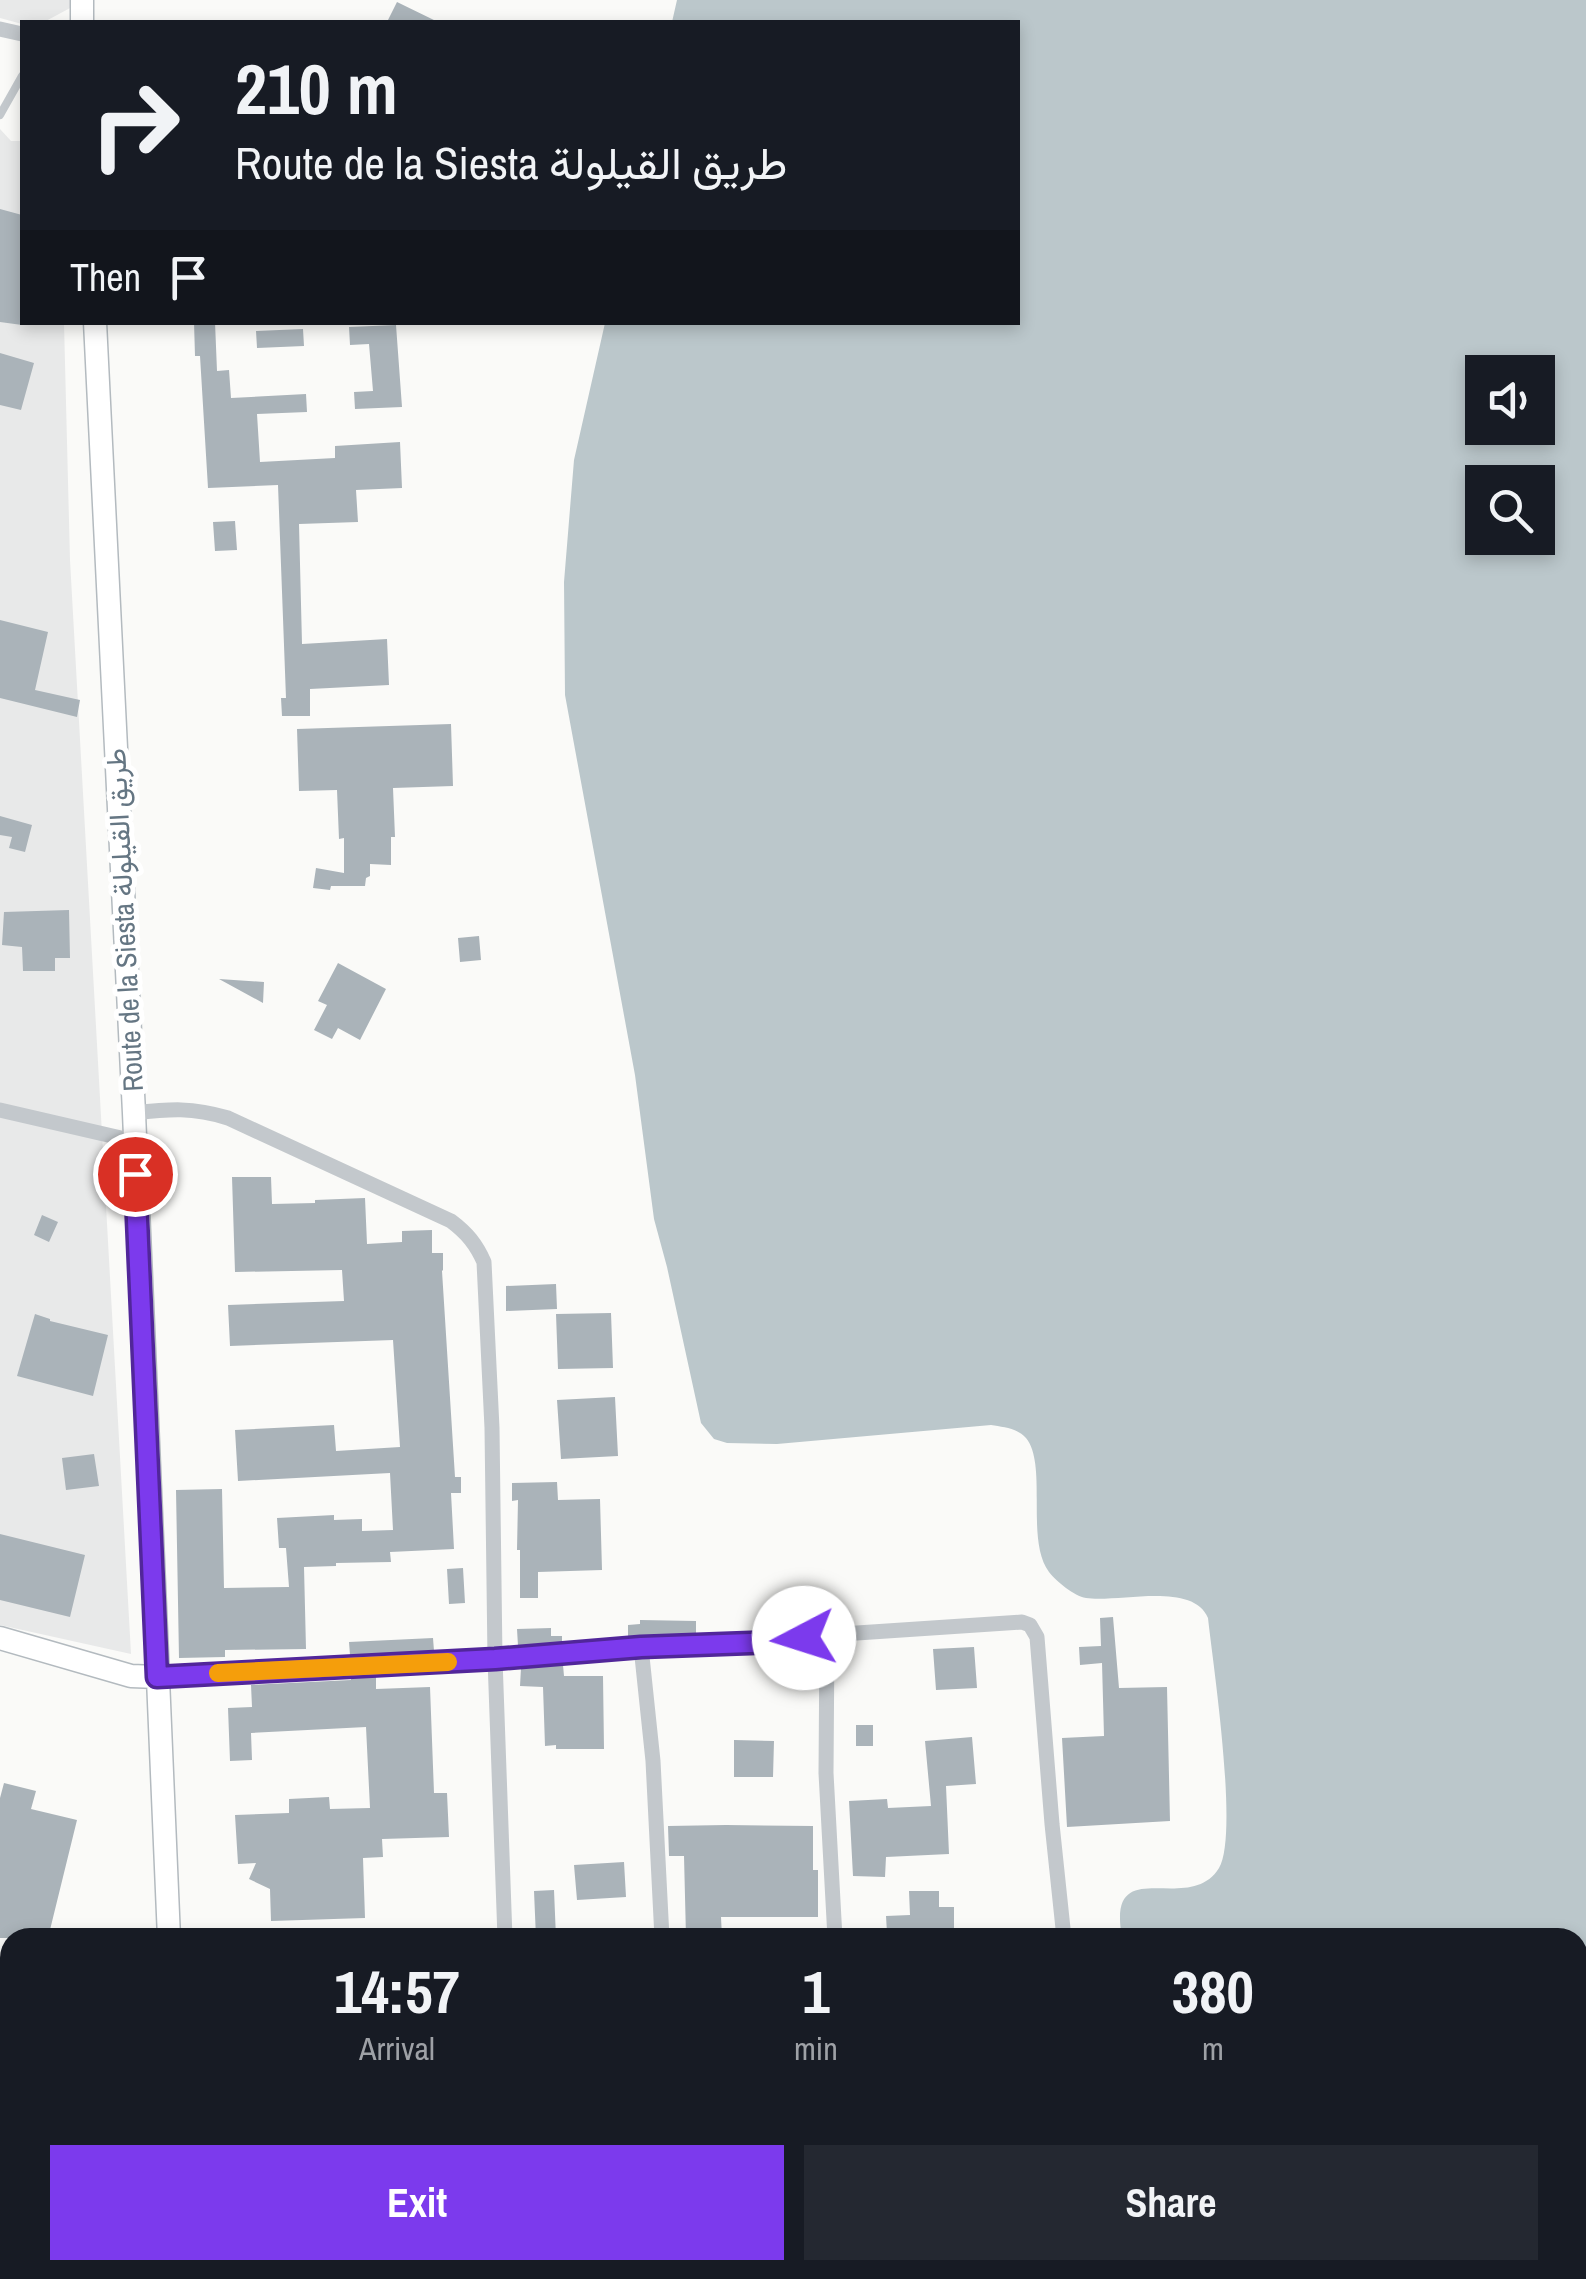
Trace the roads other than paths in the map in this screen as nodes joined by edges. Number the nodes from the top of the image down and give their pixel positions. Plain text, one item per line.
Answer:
1 (20, 80) edge
2 (0, 115) edge
3 (95, 325) edge
4 (0, 1110) edge
5 (134, 1112) junction
6 (134, 1141) junction
7 (827, 1635) junction
8 (0, 1638) edge
9 (641, 1647) junction
10 (495, 1659) junction
11 (157, 1677) junction
12 (169, 1928) edge
13 (505, 1928) edge
14 (661, 1928) edge
15 (834, 1928) edge
16 (1063, 1928) edge

1 - 2 lane
3 - 5 main road, Route de la Siesta طريق القيلولة
4 - 6 street
5 - 6 main road, Route de la Siesta طريق القيلولة
5 - 10 street
6 - 11 main road, Route de la Siesta طريق القيلولة
7 - 9 street
7 - 15 street
7 - 16 street
8 - 11 main road
9 - 10 street
9 - 14 street
10 - 11 street
10 - 13 street
11 - 12 main road, Route de la Siesta طريق القيلولة

